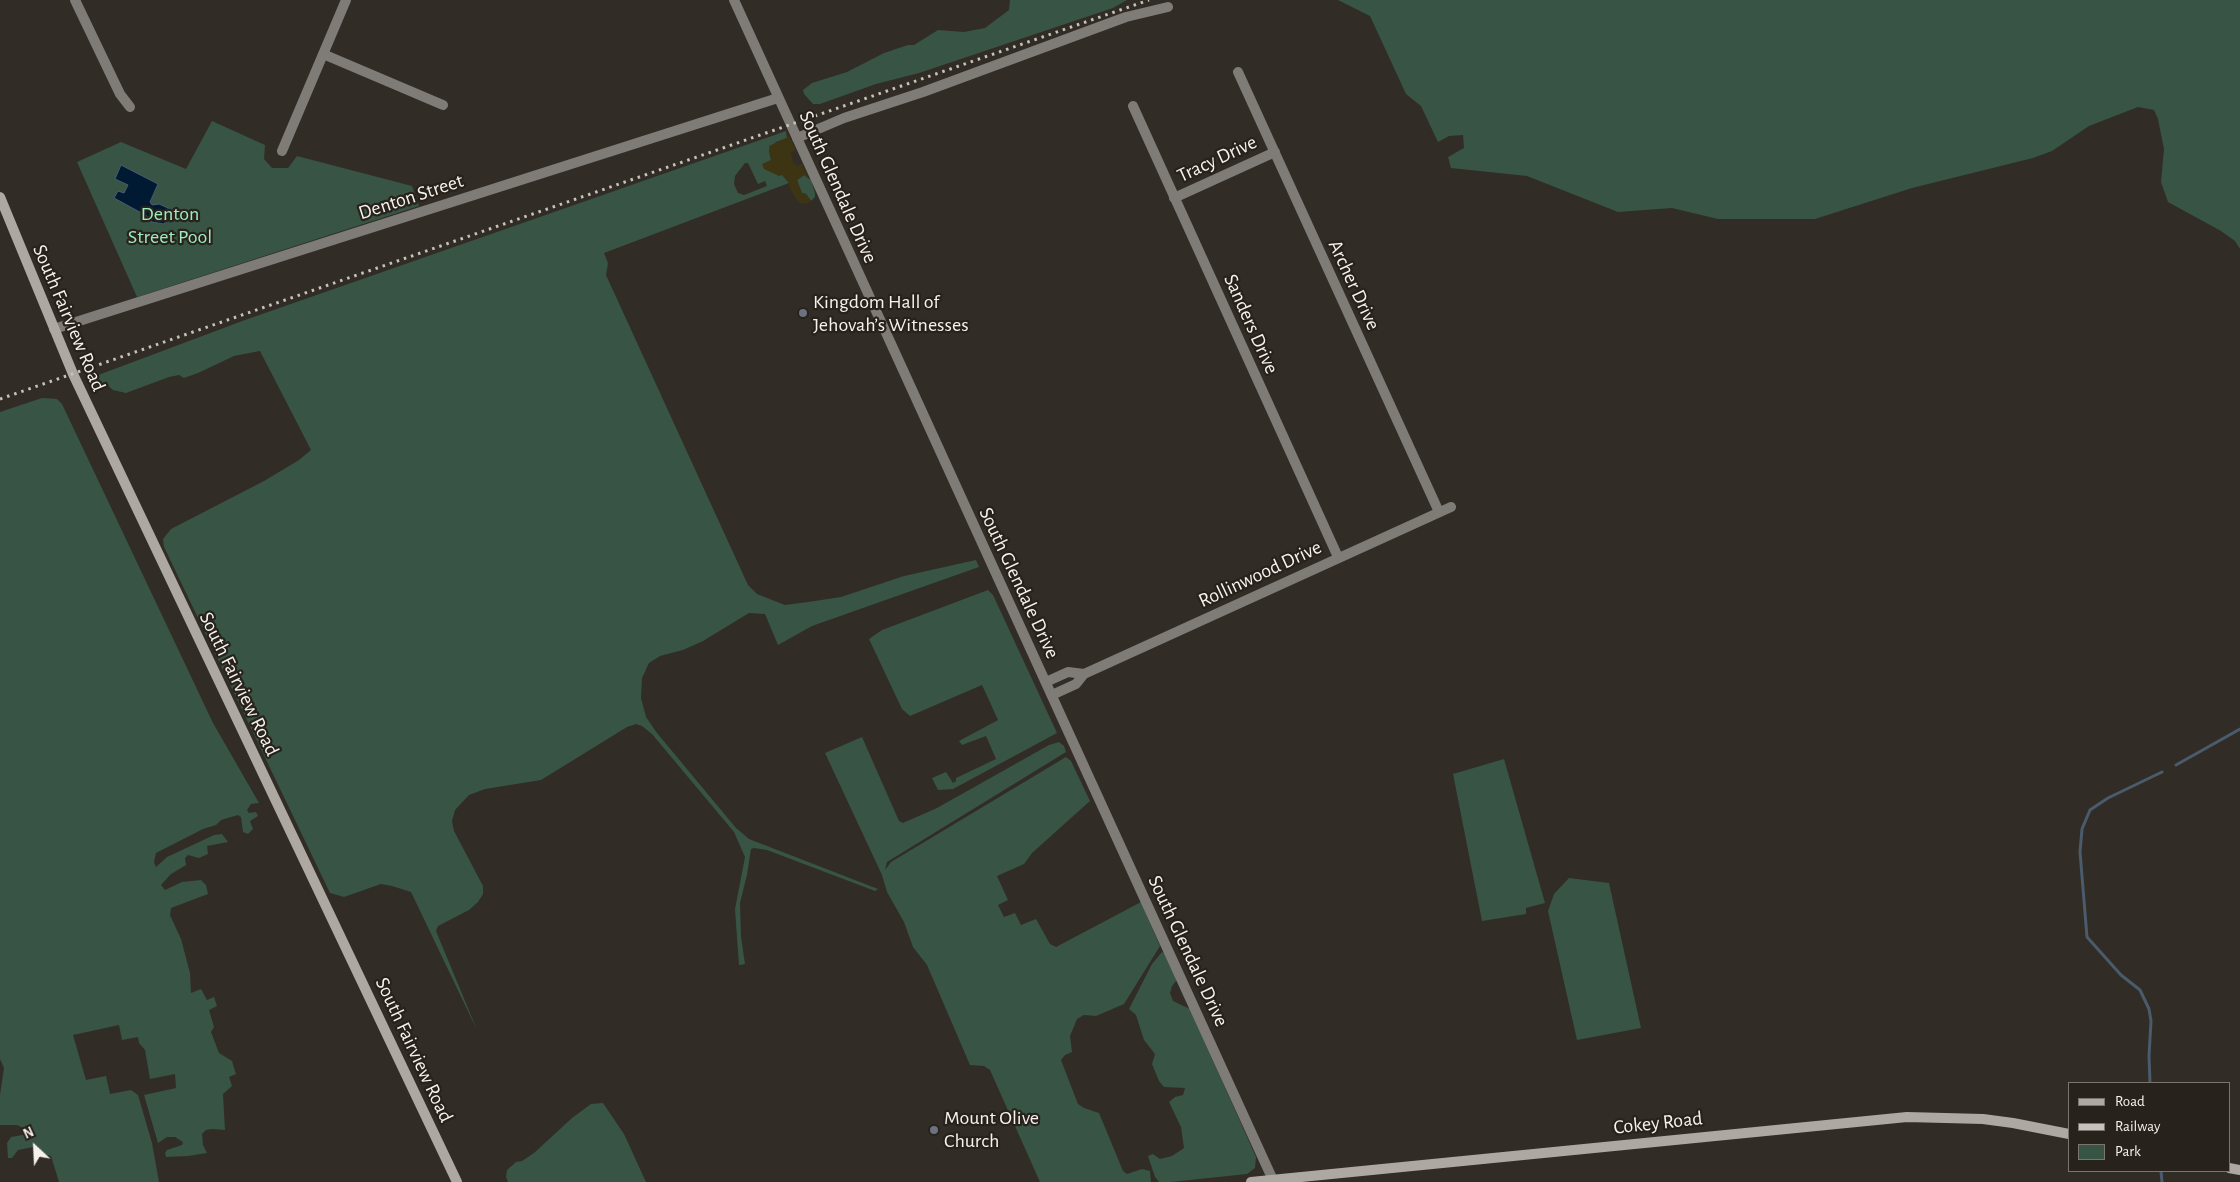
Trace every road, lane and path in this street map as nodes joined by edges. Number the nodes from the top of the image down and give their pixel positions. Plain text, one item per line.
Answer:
1 (75, 0) edge
2 (346, 0) edge
3 (734, 0) edge
4 (1168, 7) dead end
5 (323, 54) junction
6 (1238, 72) dead end
7 (778, 98) junction
8 (443, 105) dead end
9 (130, 106) dead end
10 (1133, 106) dead end
11 (797, 138) junction
12 (282, 151) dead end
13 (1274, 152) junction
14 (0, 197) edge
15 (1174, 198) junction
16 (54, 329) junction
17 (1451, 507) dead end
18 (1439, 512) junction
19 (1338, 558) junction
20 (1084, 674) junction
21 (1046, 682) junction
22 (1052, 695) junction
23 (2068, 1134) edge
24 (1273, 1180) junction
25 (457, 1182) edge
26 (1251, 1182) edge

1 - 9 street
2 - 5 street
3 - 7 street, South Glendale Drive
4 - 11 street
5 - 8 street
5 - 12 street
6 - 13 street, Archer Drive
7 - 11 street, South Glendale Drive
7 - 16 street, Denton Street
10 - 15 street, Sanders Drive
11 - 21 street, South Glendale Drive
13 - 15 street, Tracy Drive
13 - 18 street, Archer Drive
14 - 16 main road, South Fairview Road
15 - 19 street, Sanders Drive
16 - 25 main road, South Fairview Road
17 - 18 street, Rollinwood Drive
18 - 19 street, Rollinwood Drive
19 - 20 street, Rollinwood Drive
20 - 21 street, Rollinwood Drive
20 - 22 street, Rollinwood Drive
21 - 22 street, South Glendale Drive
22 - 24 street, South Glendale Drive
23 - 24 main road, Cokey Road
24 - 26 main road, Cokey Road

